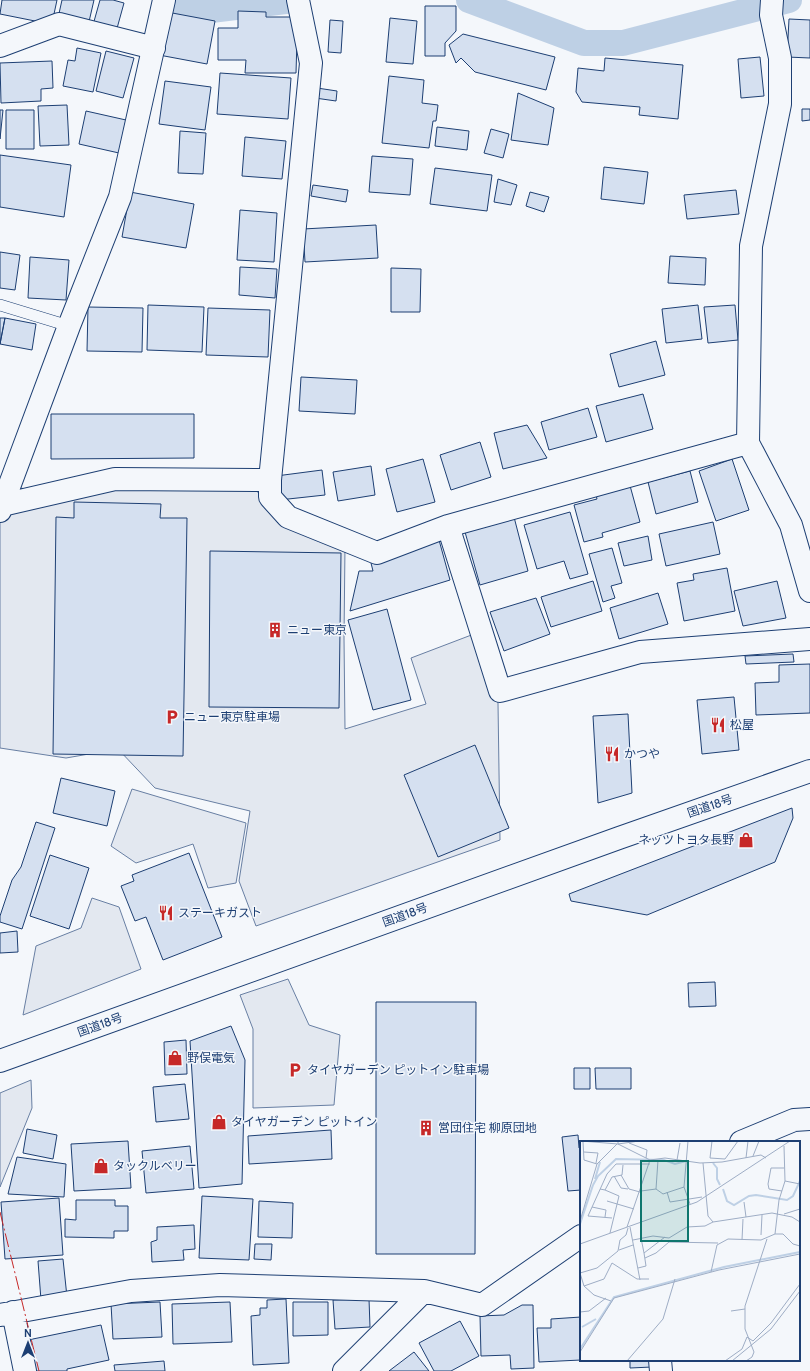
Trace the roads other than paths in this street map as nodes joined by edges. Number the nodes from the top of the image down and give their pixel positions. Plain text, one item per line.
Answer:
1 (299, 5) edge
2 (163, 7) edge
3 (771, 7) edge
4 (0, 46) edge
5 (154, 48) junction
6 (0, 304) edge
7 (69, 326) junction
8 (748, 443) junction
9 (270, 480) junction
10 (1, 508) edge
11 (448, 526) junction
12 (810, 591) edge
13 (810, 639) edge
14 (810, 771) edge
15 (0, 1061) edge
16 (810, 1119) edge
17 (743, 1141) edge
18 (580, 1237) edge
19 (424, 1291) junction
20 (7, 1313) edge
21 (660, 1361) edge
22 (25, 1371) edge
23 (344, 1371) edge
24 (661, 1371) edge

1 - 9 main road
2 - 5 main road
3 - 8 main road
4 - 5 main road
5 - 7 main road
6 - 7 lane
7 - 10 main road
8 - 11 main road
8 - 12 main road
9 - 10 main road
9 - 11 main road
11 - 13 main road
14 - 15 main road, 国道18号
16 - 17 main road
18 - 19 main road
19 - 20 main road
19 - 23 main road
20 - 22 main road
21 - 24 main road

